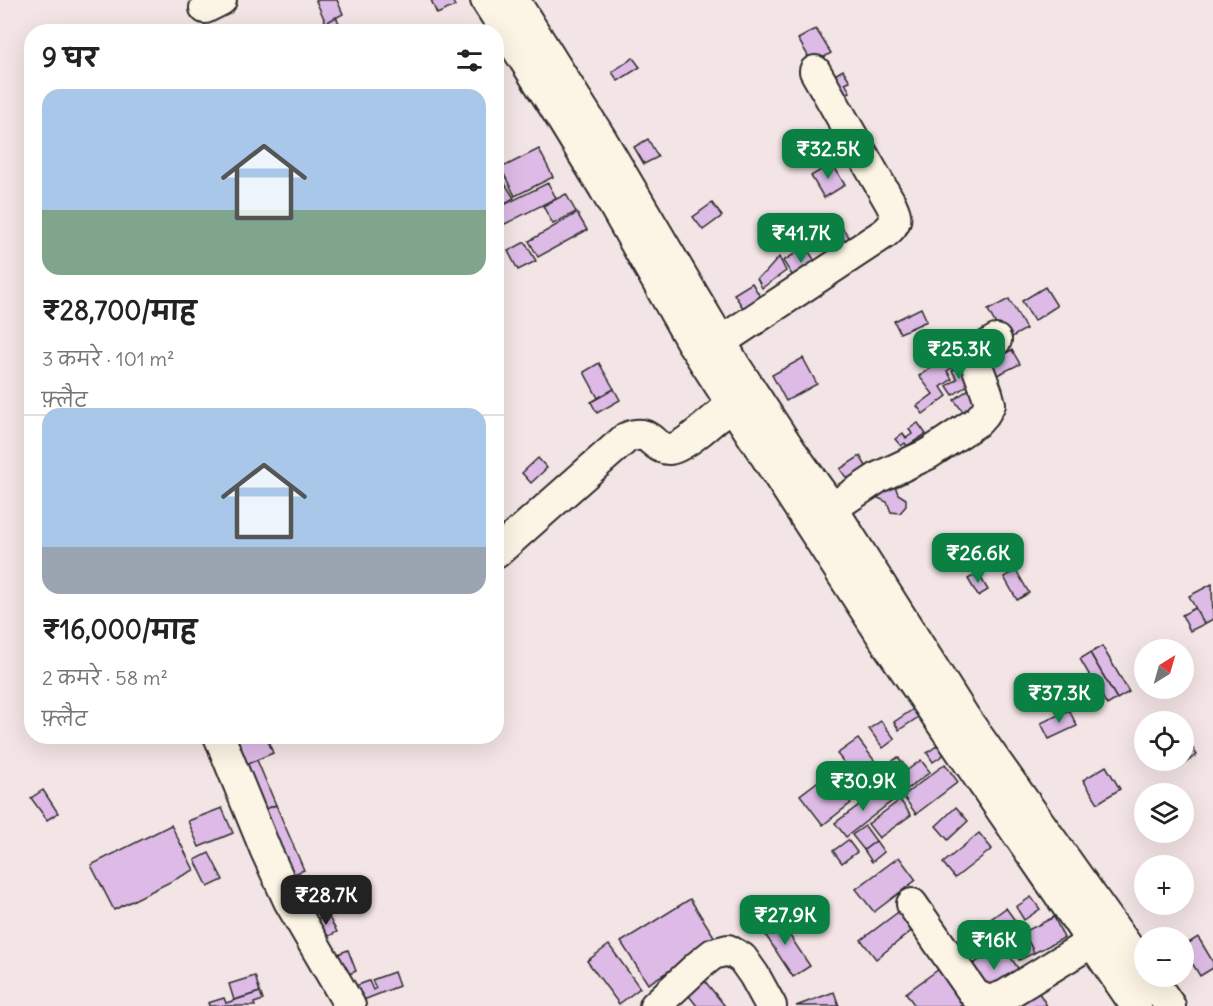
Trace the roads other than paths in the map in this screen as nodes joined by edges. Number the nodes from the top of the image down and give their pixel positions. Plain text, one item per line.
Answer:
1 (496, 13) edge
2 (504, 26) edge
3 (815, 71) dead end
4 (996, 340) dead end
5 (720, 342) junction
6 (732, 404) junction
7 (832, 508) junction
8 (504, 546) edge
9 (222, 744) edge
10 (912, 904) dead end
11 (1092, 942) junction
12 (1134, 956) edge
13 (1157, 987) edge
14 (350, 1006) edge
15 (655, 1006) edge
16 (771, 1006) edge
17 (1136, 1006) edge
18 (1170, 1006) edge

1 - 5 street
2 - 6 street
3 - 5 street
4 - 7 street
5 - 7 street
6 - 8 street
6 - 11 street
7 - 12 street
9 - 14 street
10 - 11 street
11 - 17 street
13 - 18 street
15 - 16 street

